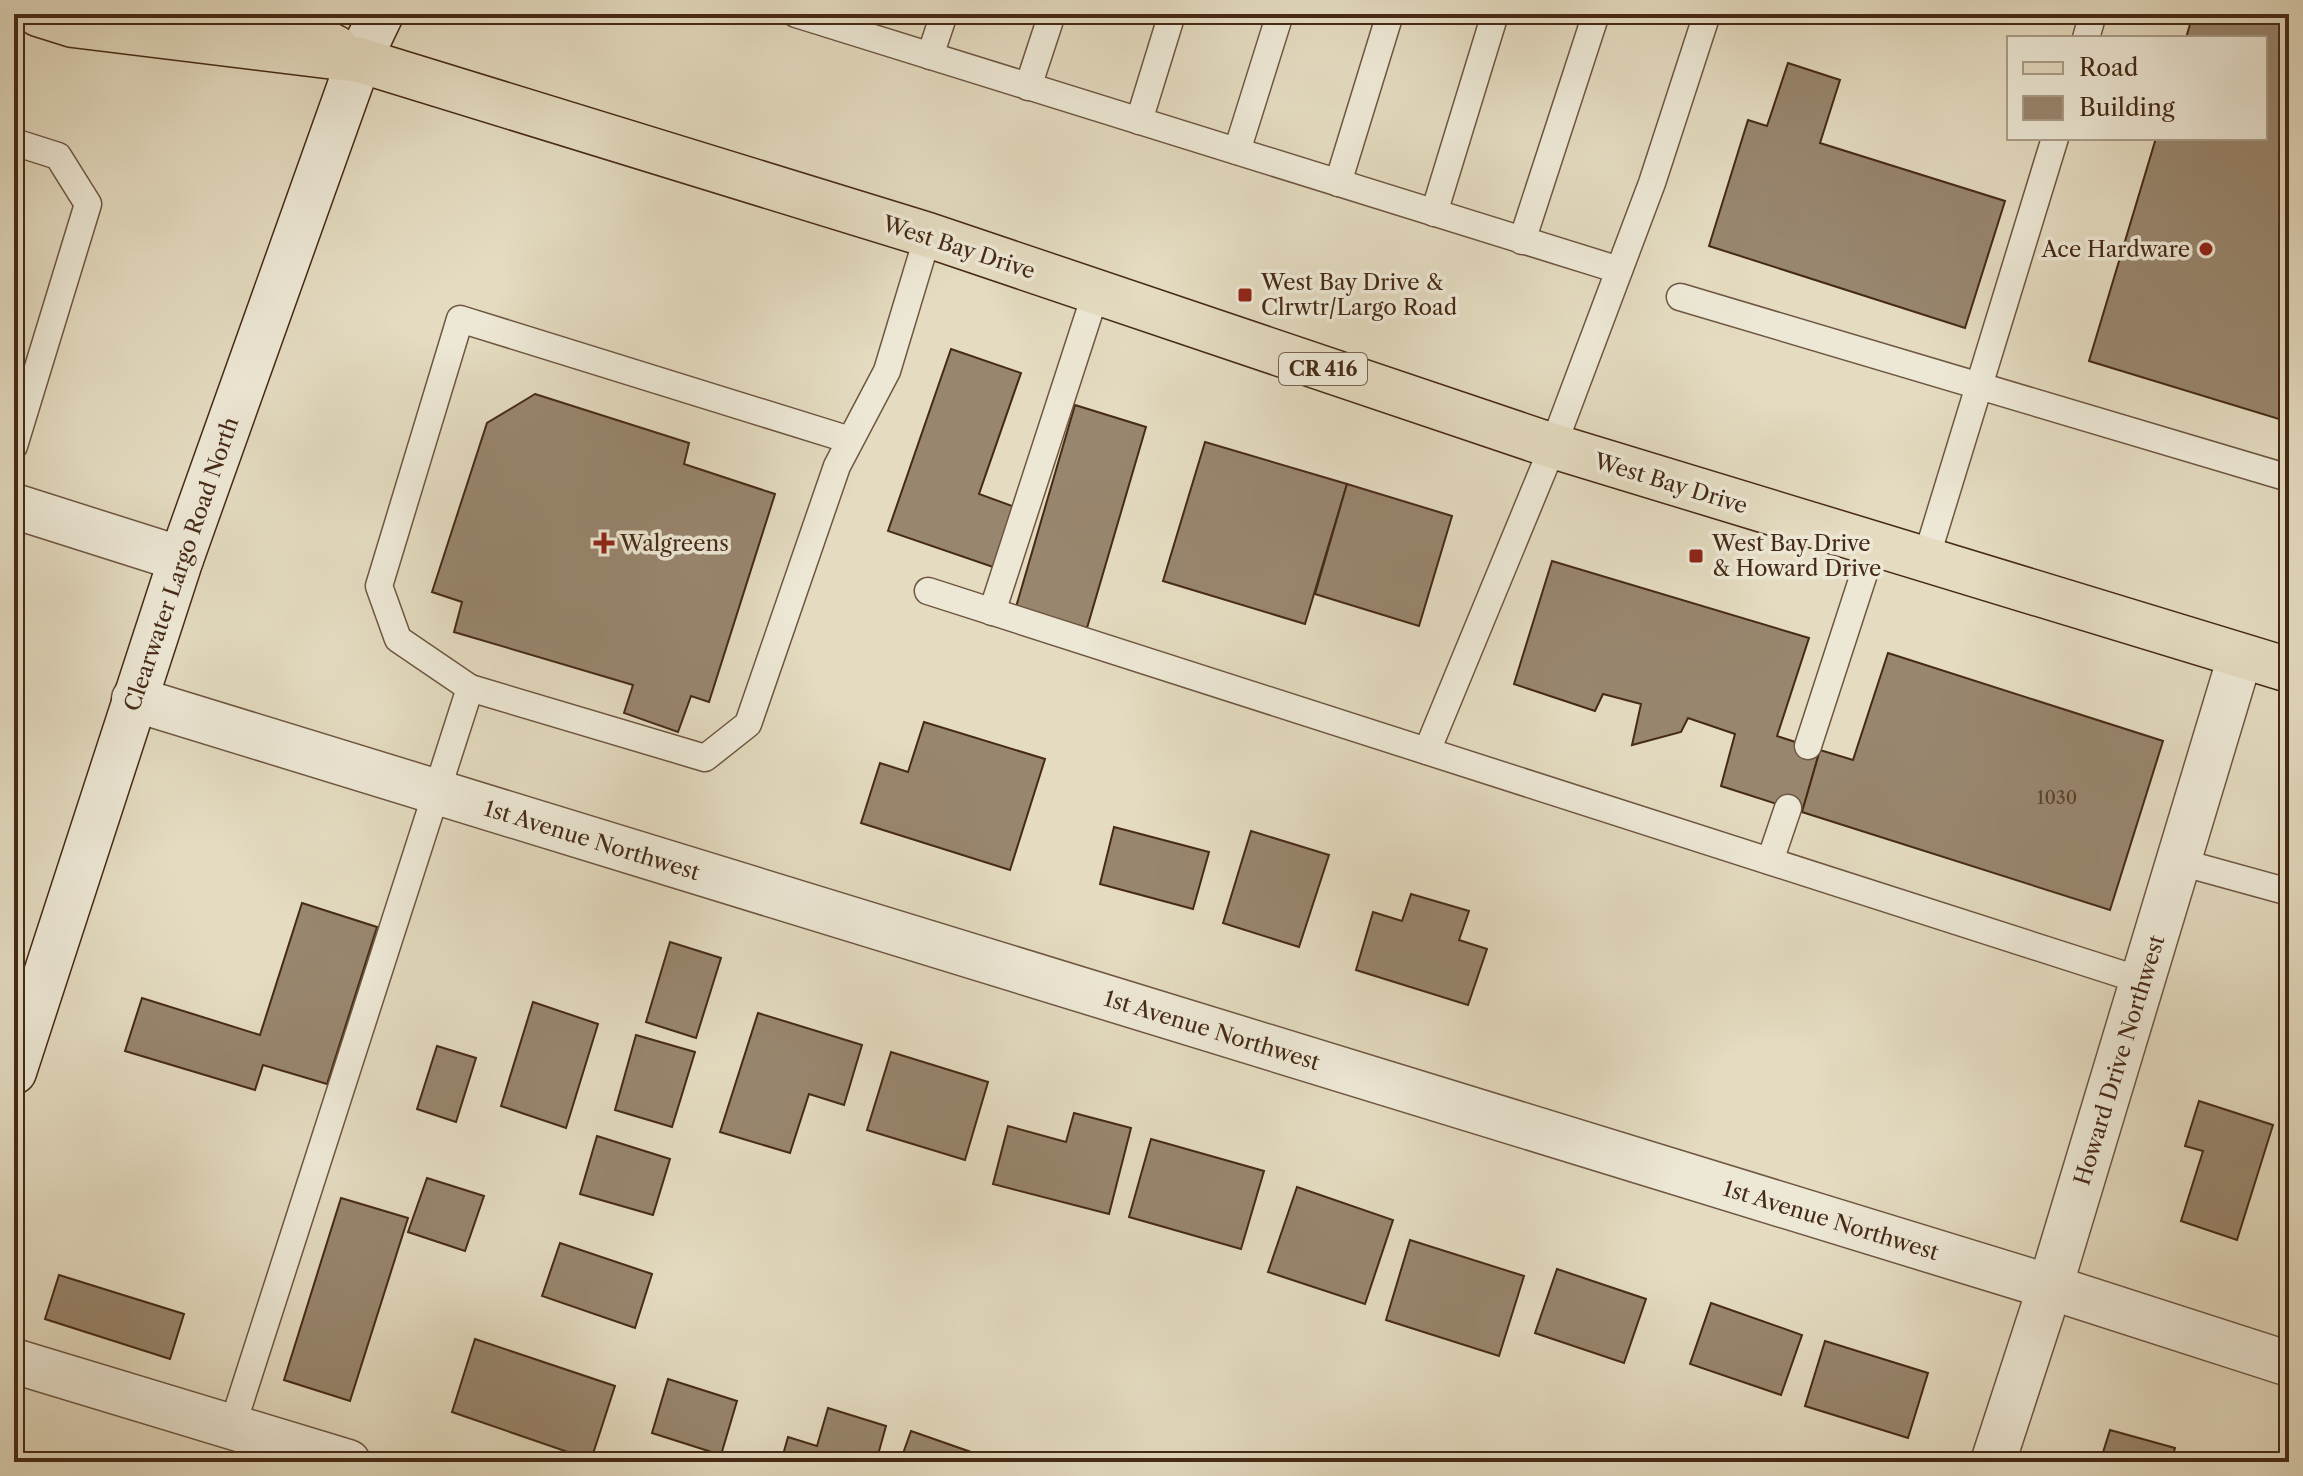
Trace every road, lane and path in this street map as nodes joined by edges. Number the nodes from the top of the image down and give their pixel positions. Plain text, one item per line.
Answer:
1 (38, 14) edge
2 (271, 14) edge
3 (370, 14) edge
4 (381, 14) edge
5 (796, 14) edge
6 (944, 14) edge
7 (1052, 14) edge
8 (1172, 14) edge
9 (1280, 14) edge
10 (1390, 14) edge
11 (1495, 14) edge
12 (1596, 14) edge
13 (1707, 14) edge
14 (2093, 14) edge
15 (830, 19) edge
16 (2087, 36) edge
17 (930, 56) junction
18 (359, 60) junction
19 (1028, 87) junction
20 (1139, 121) junction
21 (2054, 140) edge
22 (14, 142) edge
23 (1237, 151) junction
24 (1338, 183) junction
25 (1434, 213) junction
26 (928, 235) junction
27 (1522, 241) junction
28 (1619, 270) junction
29 (1096, 292) junction
30 (1680, 297) dead end
31 (1980, 385) junction
32 (16, 434) edge
33 (850, 440) junction
34 (1553, 446) junction
35 (2289, 478) edge
36 (14, 506) edge
37 (1873, 546) junction
38 (181, 559) junction
39 (1925, 562) junction
40 (928, 591) dead end
41 (992, 612) junction
42 (2240, 657) junction
43 (2289, 670) edge
44 (470, 688) junction
45 (134, 699) junction
46 (1808, 746) dead end
47 (1427, 751) junction
48 (437, 792) junction
49 (1788, 808) dead end
50 (1770, 861) junction
51 (2180, 862) junction
52 (2289, 892) edge
53 (2143, 981) junction
54 (14, 1072) edge
55 (2050, 1287) junction
56 (14, 1361) edge
57 (2289, 1364) edge
58 (232, 1427) junction
59 (348, 1462) edge
60 (1993, 1462) edge

1 - 18 main road, West Bay Drive / CR 416
2 - 18 main road, West Bay Drive / CR 416
3 - 18 street
4 - 18 street
5 - 15 lane
6 - 17 lane
7 - 19 lane
8 - 20 lane
9 - 23 lane
10 - 24 lane
11 - 25 lane
12 - 27 lane
13 - 28 lane
14 - 16 lane
15 - 17 lane
17 - 19 lane
18 - 26 main road, West Bay Drive / CR 416
18 - 38 street, Clearwater Largo Road North
19 - 20 lane
20 - 23 lane
21 - 31 lane
22 - 32 lane
23 - 24 lane
24 - 25 lane
25 - 27 lane
26 - 29 main road, West Bay Drive / CR 416
26 - 33 lane
27 - 28 lane
28 - 34 lane
29 - 34 main road, West Bay Drive / CR 416
29 - 41 lane
30 - 31 lane
31 - 35 lane
31 - 39 lane
33 - 44 lane
33 - 44 lane
34 - 37 main road, West Bay Drive / CR 416
34 - 47 lane
36 - 38 street
37 - 39 main road, West Bay Drive / CR 416
37 - 46 lane
38 - 45 street, Clearwater Largo Road North
39 - 42 main road, West Bay Drive / CR 416
40 - 41 lane
41 - 47 lane
42 - 43 main road, West Bay Drive / CR 416
42 - 51 street, Howard Drive Northwest
44 - 48 lane
45 - 48 street, 1st Avenue Northwest
45 - 54 street, Clearwater Largo Road North
47 - 50 lane
48 - 55 street, 1st Avenue Northwest
48 - 58 lane
49 - 50 lane
50 - 53 lane
51 - 52 lane
51 - 53 street, Howard Drive Northwest
53 - 55 street, Howard Drive Northwest
55 - 57 street, 1st Avenue Northwest
55 - 60 street, Howard Drive Northwest
56 - 58 street
58 - 59 street

